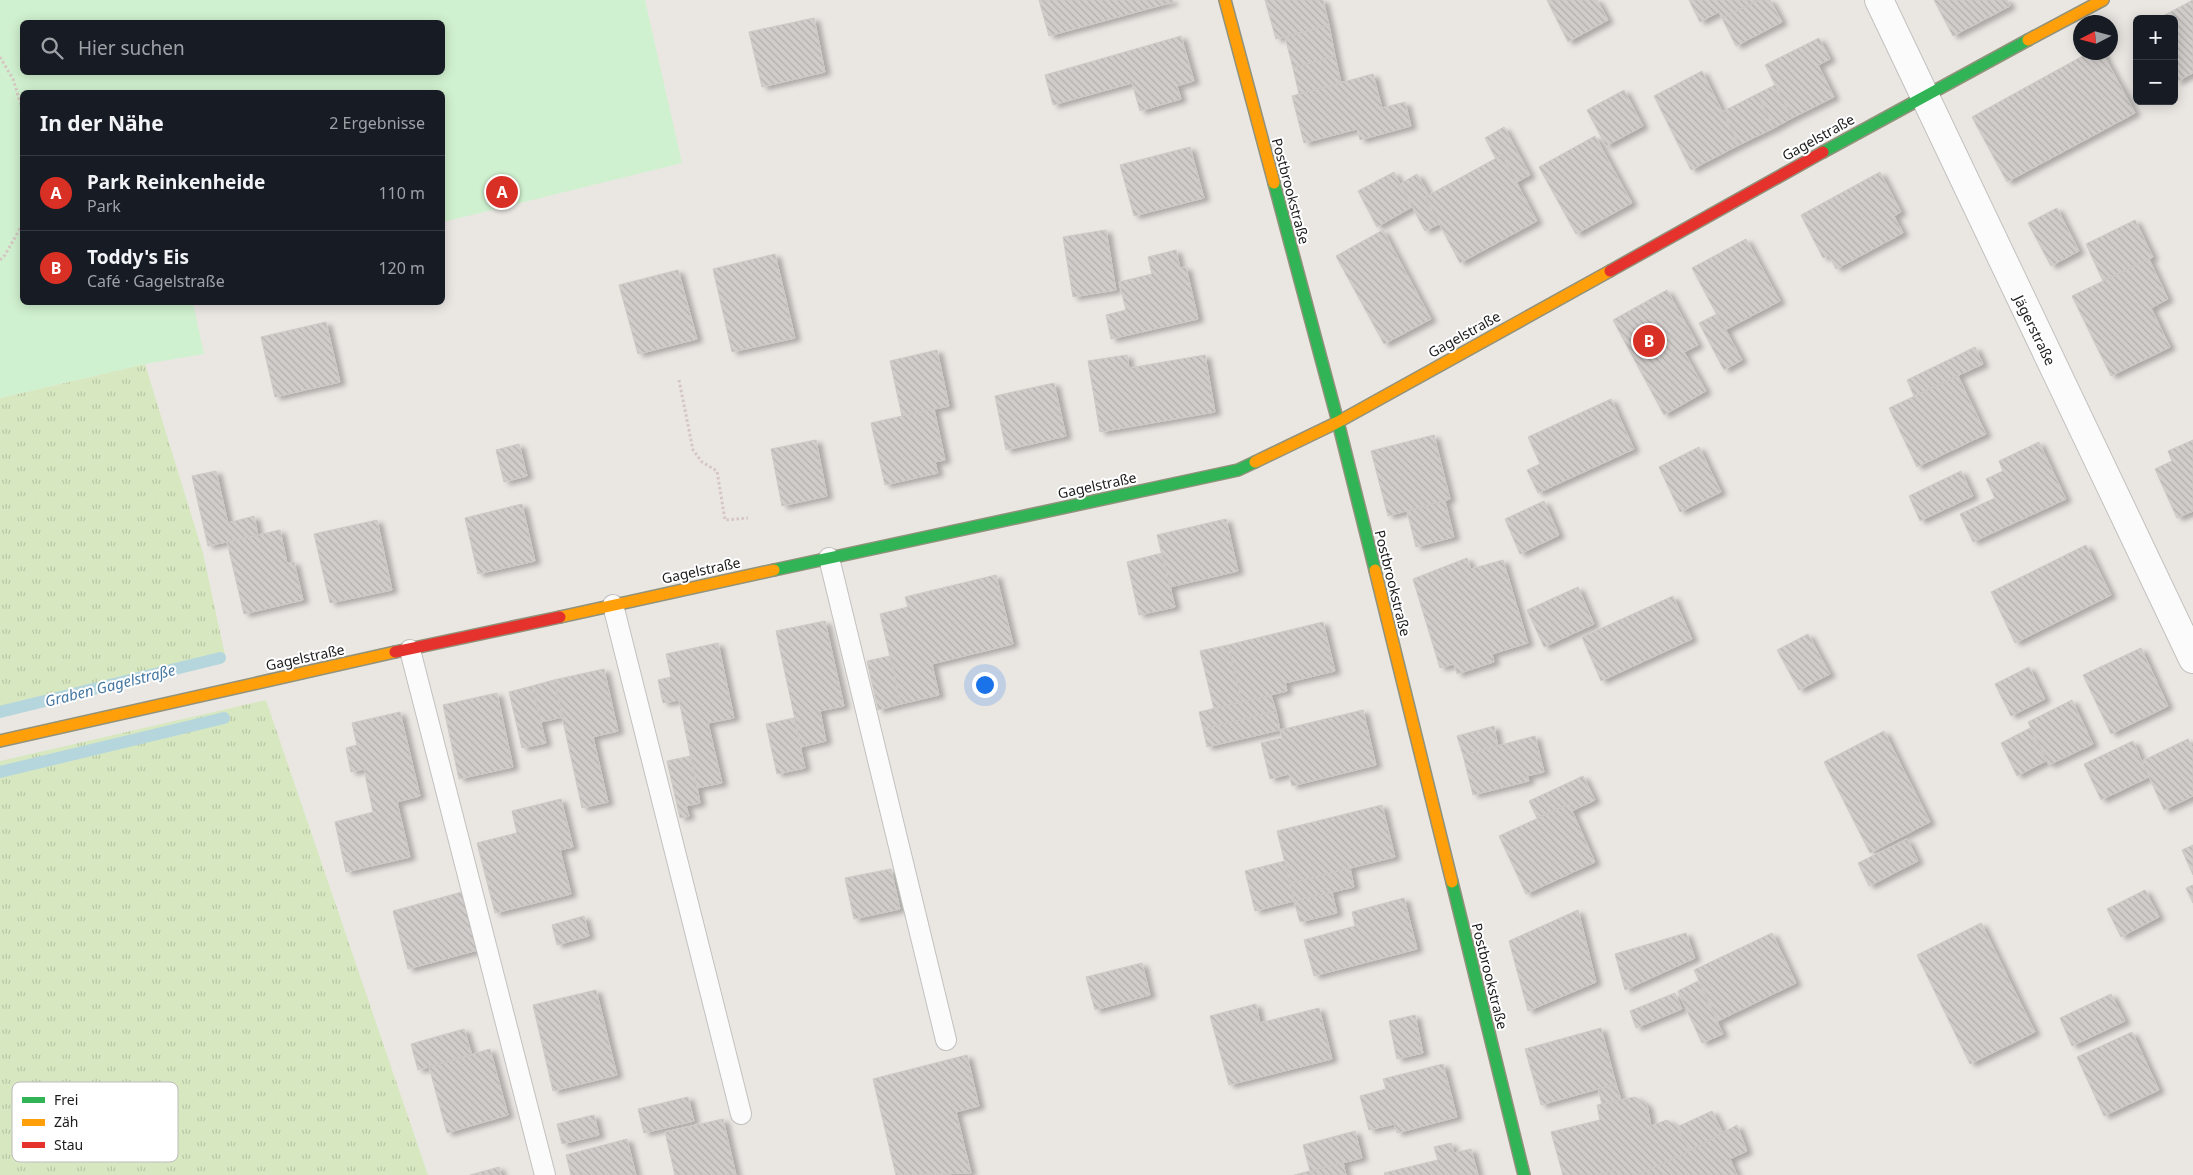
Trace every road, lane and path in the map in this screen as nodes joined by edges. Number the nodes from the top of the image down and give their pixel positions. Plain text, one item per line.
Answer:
1 (1225, 0) edge
2 (1879, 0) edge
3 (2103, 0) edge
4 (0, 57) edge
5 (1923, 96) junction
6 (20, 102) edge
7 (20, 229) edge
8 (0, 260) edge
9 (678, 380) dead end
10 (1338, 422) junction
11 (748, 518) dead end
12 (830, 558) junction
13 (613, 605) junction
14 (410, 650) junction
15 (2193, 659) edge
16 (0, 741) edge
17 (946, 1040) dead end
18 (741, 1114) dead end
19 (545, 1175) edge
20 (1524, 1175) edge

1 - 10 street, Postbrookstraße
2 - 5 street, Jägerstraße
3 - 5 street, Gagelstraße
4 - 6 path
5 - 10 street, Gagelstraße
5 - 15 street, Jägerstraße
7 - 8 path
9 - 11 path
10 - 12 street, Gagelstraße
10 - 20 street, Postbrookstraße
12 - 13 street, Gagelstraße
12 - 17 lane
13 - 14 street, Gagelstraße
13 - 18 lane
14 - 16 street, Gagelstraße
14 - 19 lane

